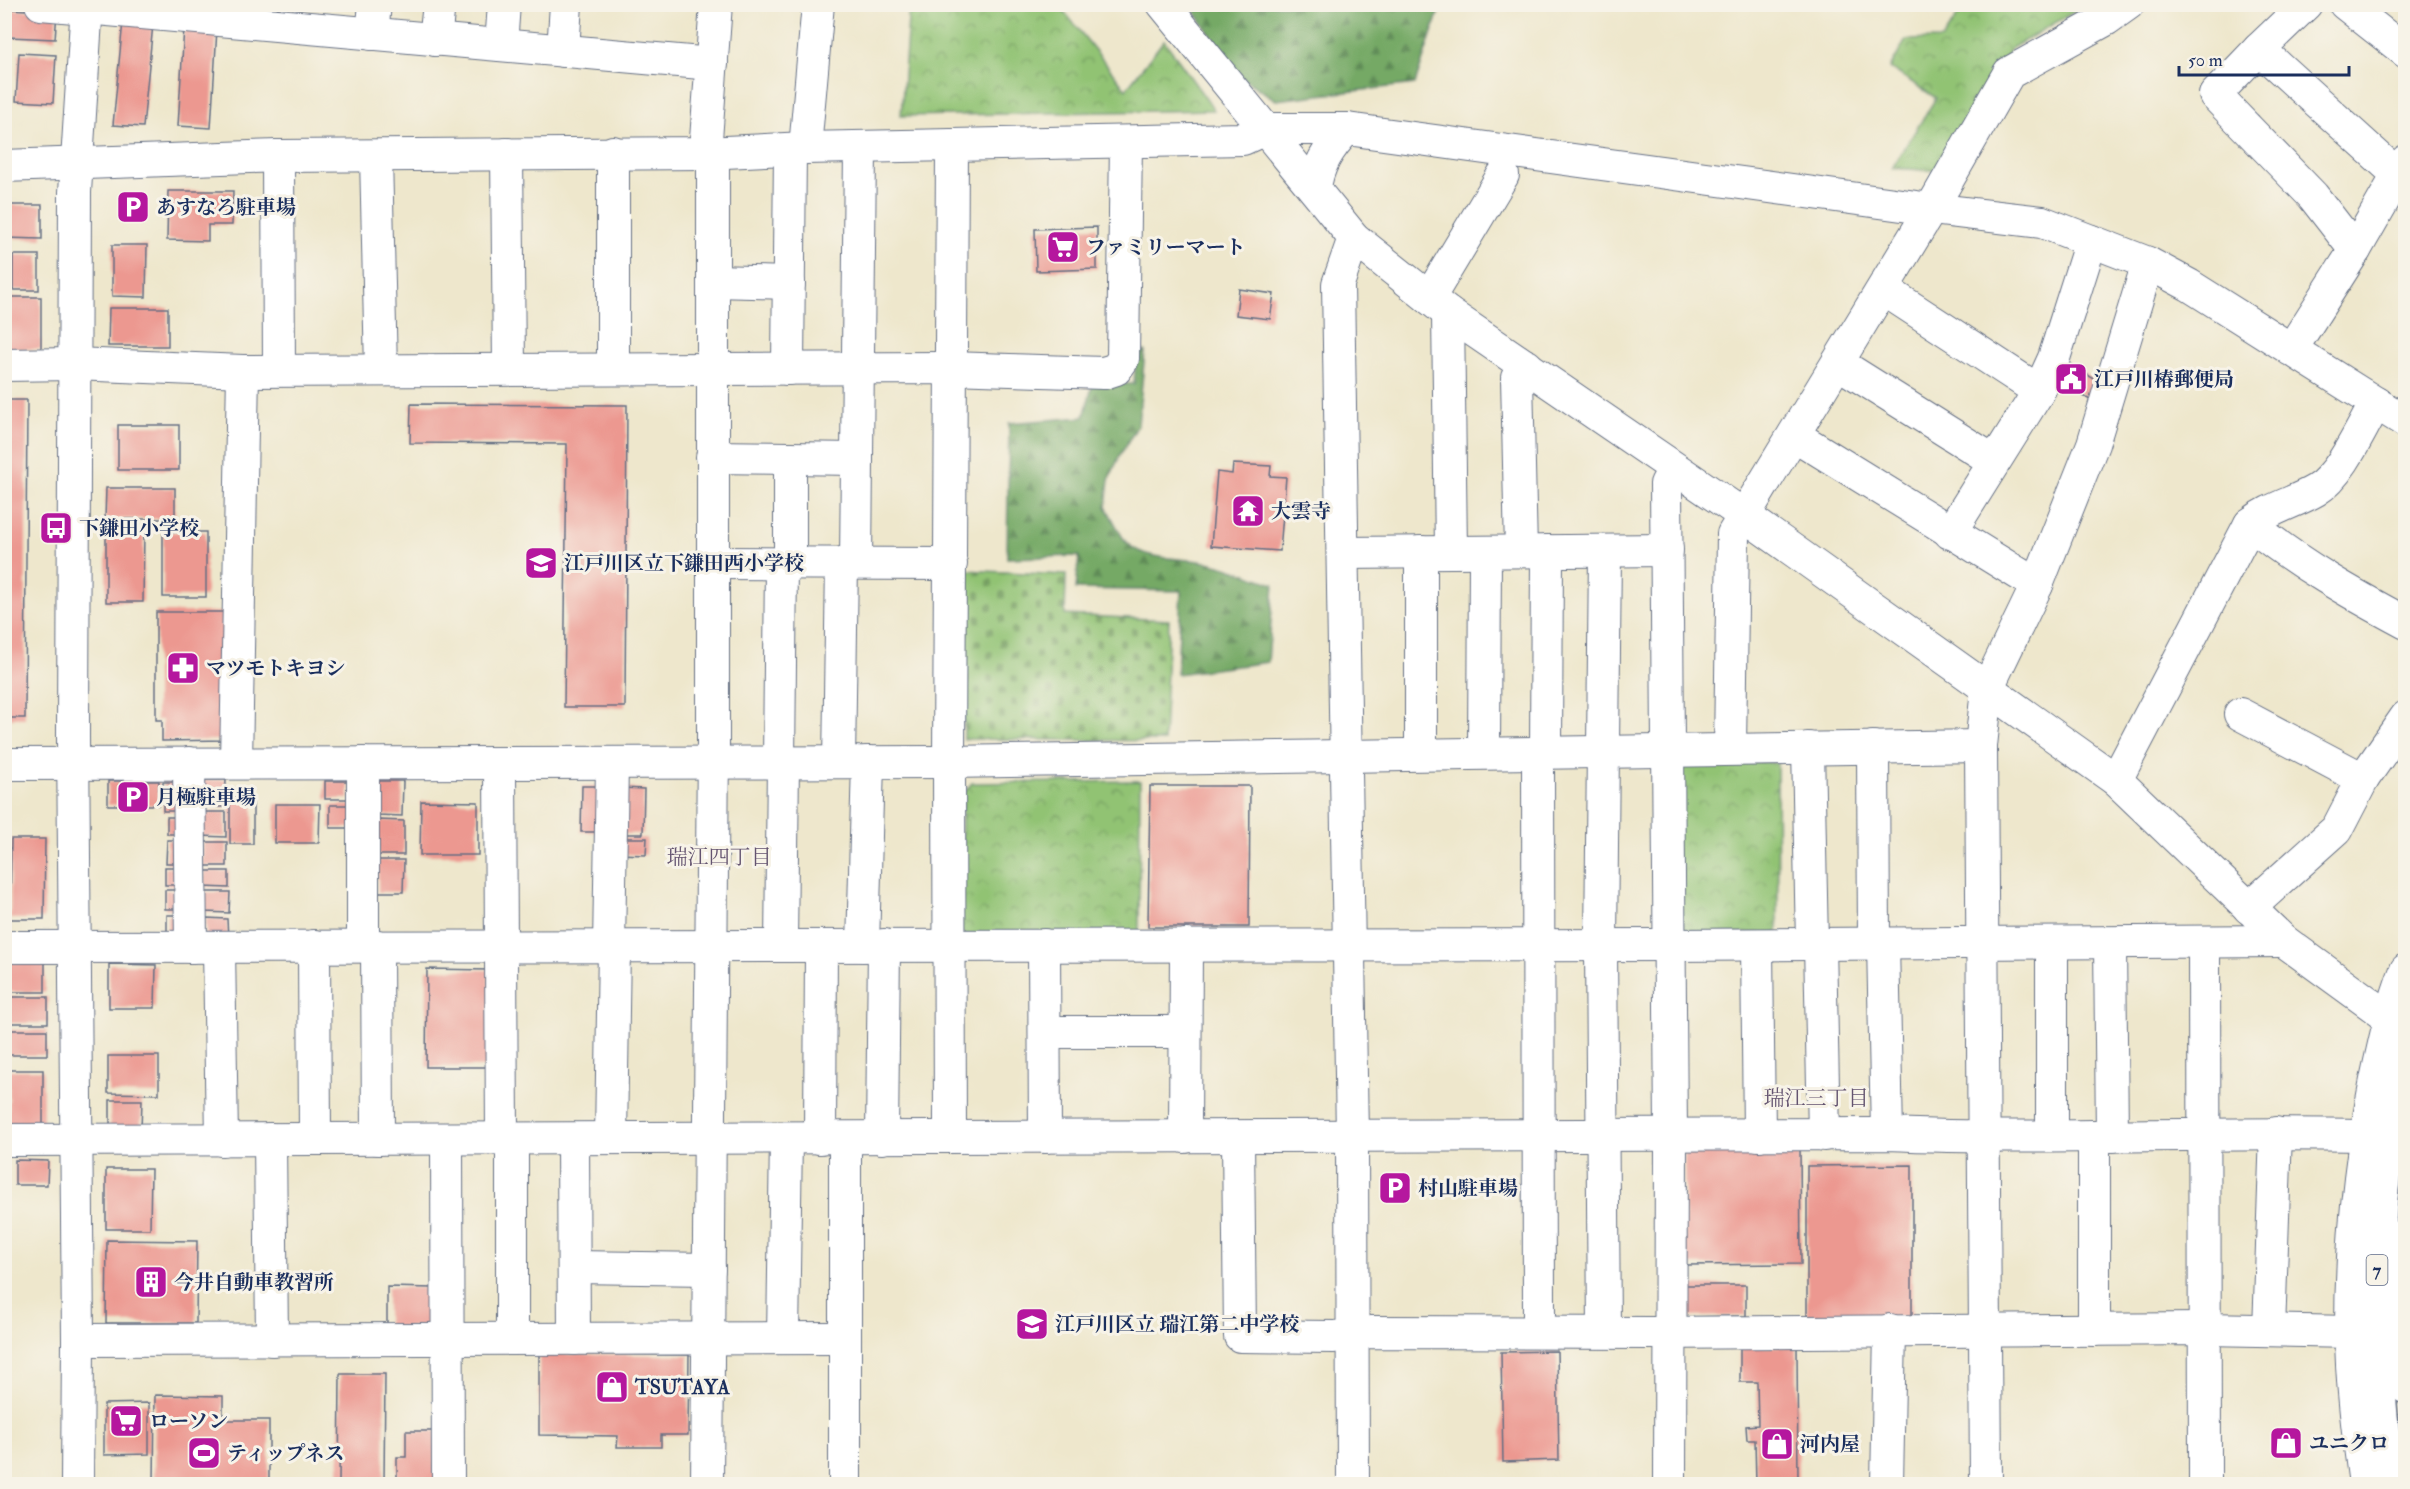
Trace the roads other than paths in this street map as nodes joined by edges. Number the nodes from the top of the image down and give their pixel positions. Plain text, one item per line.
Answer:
1 (41, 4) edge
2 (439, 4) edge
3 (504, 4) edge
4 (566, 4) edge
5 (716, 4) edge
6 (818, 4) edge
7 (1163, 4) edge
8 (2128, 4) edge
9 (2306, 4) edge
10 (2345, 4) edge
11 (87, 7) edge
12 (253, 14) edge
13 (316, 17) edge
14 (374, 19) edge
15 (435, 40) junction
16 (501, 45) junction
17 (2259, 49) junction
18 (563, 51) junction
19 (2406, 52) edge
20 (712, 64) junction
21 (1265, 129) junction
22 (1347, 129) junction
23 (1126, 142) junction
24 (952, 145) junction
25 (860, 147) junction
26 (798, 149) junction
27 (613, 152) junction
28 (709, 153) junction
29 (507, 154) junction
30 (278, 156) junction
31 (376, 157) junction
32 (75, 164) junction
33 (4, 166) edge
34 (2402, 168) edge
35 (1503, 175) dead end
36 (1315, 189) junction
37 (1931, 210) junction
38 (1354, 238) junction
39 (2091, 241) junction
40 (2355, 250) junction
41 (2148, 263) junction
42 (713, 281) junction
43 (789, 284) junction
44 (1883, 289) junction
45 (1438, 305) junction
46 (2291, 350) junction
47 (1838, 363) junction
48 (74, 364) junction
49 (4, 365) edge
50 (1527, 366) junction
51 (613, 368) junction
52 (951, 368) junction
53 (509, 369) junction
54 (712, 369) junction
55 (788, 369) junction
56 (858, 369) junction
57 (279, 370) junction
58 (381, 370) junction
59 (243, 371) junction
60 (2039, 391) junction
61 (2376, 404) junction
62 (2406, 422) edge
63 (1794, 435) junction
64 (712, 457) junction
65 (790, 458) junction
66 (857, 459) junction
67 (1994, 461) junction
68 (1674, 469) junction
69 (1745, 516) junction
70 (2250, 524) junction
71 (1950, 533) junction
72 (1666, 550) junction
73 (1534, 551) junction
74 (1605, 551) junction
75 (1420, 552) junction
76 (1451, 552) junction
77 (1485, 552) junction
78 (1343, 553) junction
79 (713, 563) junction
80 (786, 563) junction
81 (849, 563) junction
82 (951, 564) junction
83 (2037, 585) junction
84 (2406, 623) edge
85 (1987, 688) junction
86 (2240, 714) dead end
87 (2406, 717) edge
88 (1981, 746) junction
89 (1873, 747) junction
90 (1808, 748) junction
91 (1730, 749) junction
92 (1668, 750) junction
93 (1604, 751) junction
94 (1542, 752) junction
95 (1421, 753) junction
96 (1484, 753) junction
97 (1344, 755) junction
98 (712, 762) junction
99 (781, 762) junction
100 (854, 762) junction
101 (949, 762) junction
102 (74, 763) junction
103 (189, 763) junction
104 (236, 763) junction
105 (363, 763) junction
106 (500, 763) junction
107 (612, 763) junction
108 (4, 764) edge
109 (2363, 779) junction
110 (2116, 780) junction
111 (2249, 908) junction
112 (2284, 941) junction
113 (1983, 942) junction
114 (2204, 942) junction
115 (1879, 943) junction
116 (2052, 943) junction
117 (2110, 943) junction
118 (1816, 944) junction
119 (950, 945) junction
120 (1044, 945) junction
121 (1186, 945) junction
122 (1348, 945) junction
123 (1539, 945) junction
124 (1600, 945) junction
125 (1670, 945) junction
126 (1757, 945) junction
127 (314, 946) junction
128 (370, 946) junction
129 (501, 946) junction
130 (711, 946) junction
131 (782, 946) junction
132 (821, 946) junction
133 (873, 946) junction
134 (4, 947) edge
135 (74, 947) junction
136 (205, 947) junction
137 (612, 947) junction
138 (2406, 970) edge
139 (2398, 1024) edge
140 (1045, 1032) junction
141 (1185, 1032) junction
142 (2406, 1058) edge
143 (2276, 1133) junction
144 (1887, 1134) junction
145 (1540, 1135) junction
146 (1602, 1135) junction
147 (1671, 1135) junction
148 (1759, 1135) junction
149 (1824, 1135) junction
150 (2205, 1135) junction
151 (2364, 1135) junction
152 (1352, 1136) junction
153 (2052, 1136) junction
154 (950, 1137) junction
155 (1045, 1137) junction
156 (1185, 1137) junction
157 (1238, 1137) junction
158 (1982, 1137) junction
159 (2103, 1137) junction
160 (611, 1138) junction
161 (711, 1138) junction
162 (786, 1138) junction
163 (832, 1138) junction
164 (882, 1138) junction
165 (270, 1139) junction
166 (315, 1139) junction
167 (378, 1139) junction
168 (447, 1139) junction
169 (507, 1139) junction
170 (573, 1139) junction
171 (4, 1140) edge
172 (75, 1140) junction
173 (222, 1140) junction
174 (2406, 1235) edge
175 (574, 1267) junction
176 (709, 1269) junction
177 (2206, 1329) junction
178 (1890, 1330) junction
179 (1983, 1330) junction
180 (2094, 1330) junction
181 (2269, 1330) junction
182 (1539, 1332) junction
183 (1604, 1332) junction
184 (1670, 1332) junction
185 (2351, 1332) junction
186 (1353, 1334) junction
187 (710, 1338) junction
188 (783, 1338) junction
189 (845, 1338) junction
190 (448, 1339) junction
191 (512, 1339) junction
192 (574, 1339) junction
193 (78, 1340) junction
194 (272, 1340) junction
195 (2406, 1386) edge
196 (77, 1485) edge
197 (448, 1485) edge
198 (707, 1485) edge
199 (845, 1485) edge
200 (1353, 1485) edge
201 (1670, 1485) edge
202 (1887, 1485) edge
203 (1986, 1485) edge
204 (2205, 1485) edge
205 (2365, 1485) edge
206 (2389, 1485) edge

1 - 11 street
2 - 15 street
3 - 16 street
4 - 18 street
5 - 20 street
6 - 26 street
7 - 21 street
8 - 37 street
9 - 17 street
10 - 19 street
11 - 12 street
11 - 32 street
12 - 13 street
13 - 14 street
14 - 15 street
15 - 16 street
16 - 18 street
17 - 34 street
17 - 40 street
18 - 20 street
20 - 28 street
21 - 22 street
21 - 23 street
21 - 36 street
22 - 36 street
22 - 37 street
23 - 24 street
23 - 52 street
24 - 25 street
24 - 52 street
25 - 26 street
25 - 56 street
26 - 28 street
26 - 43 street
27 - 28 street
27 - 29 street
27 - 51 street
28 - 42 street
29 - 31 street
29 - 53 street
30 - 31 street
30 - 32 street
30 - 57 street
31 - 58 street
32 - 33 street
32 - 48 street
34 - 40 street
35 - 45 street
36 - 38 street
37 - 39 street
37 - 44 street
38 - 45 street
38 - 78 street
39 - 41 street
39 - 60 street
40 - 46 street
41 - 46 street
41 - 83 street
42 - 43 street
42 - 54 street
43 - 55 street
44 - 47 street
44 - 60 street
45 - 50 street
45 - 76 street
46 - 61 street
47 - 63 street
47 - 67 street
48 - 49 street
48 - 59 street
48 - 102 street
50 - 68 street
50 - 73 street
51 - 53 street
51 - 54 street
52 - 56 street
52 - 82 street
53 - 58 street
54 - 55 street
54 - 64 street
55 - 56 street
56 - 66 street
57 - 58 street
57 - 59 street
59 - 104 street
60 - 67 street
61 - 62 street
61 - 70 street
63 - 69 street
63 - 71 street
64 - 65 street
64 - 79 street
65 - 66 street
65 - 80 street
66 - 81 street
67 - 71 street
68 - 69 street
68 - 72 street
69 - 85 street
69 - 91 street
70 - 84 street
70 - 110 street
71 - 83 street
72 - 74 street
72 - 92 street
73 - 74 street
73 - 77 street
73 - 94 street
74 - 93 street
75 - 76 street
75 - 78 street
75 - 95 street
76 - 77 street
77 - 96 street
78 - 97 street
79 - 80 street
79 - 98 street
80 - 81 street
80 - 99 street
81 - 82 street
81 - 100 street
82 - 101 street
83 - 85 street
85 - 88 street
85 - 110 street
86 - 109 street
87 - 109 street
88 - 89 street
88 - 113 street
89 - 90 street
89 - 115 street
90 - 91 street
90 - 118 street
91 - 92 street
92 - 93 street
92 - 125 street
93 - 94 street
93 - 124 street
94 - 96 street
94 - 123 street
95 - 96 street
95 - 97 street
97 - 101 street
97 - 122 street
98 - 99 street
98 - 107 street
98 - 130 street
99 - 100 street
99 - 131 street
100 - 101 street
100 - 133 street
101 - 119 street
102 - 103 street
102 - 108 street
102 - 135 street
103 - 104 street
103 - 136 street
104 - 105 street
105 - 106 street
105 - 128 street
106 - 107 street
106 - 129 street
107 - 137 street
109 - 111 street
110 - 111 street
111 - 112 street
112 - 114 street
112 - 139 street
113 - 115 street
113 - 116 street
113 - 158 street
114 - 117 street
114 - 150 street
115 - 118 street
115 - 144 street
116 - 117 street
116 - 153 street
117 - 159 street
118 - 126 street
118 - 149 street
119 - 120 street
119 - 133 street
119 - 154 street
120 - 121 street
120 - 140 street
121 - 122 street
121 - 141 street
122 - 123 street
122 - 152 street
123 - 124 street
123 - 145 street
124 - 125 street
124 - 146 street
125 - 126 street
125 - 147 street
126 - 148 street
127 - 128 street
127 - 136 street
127 - 166 street
128 - 129 street
128 - 167 street
129 - 137 street
129 - 169 street
130 - 131 street
130 - 137 street
130 - 161 street
131 - 132 street
132 - 133 street
132 - 163 street
133 - 164 street
134 - 135 street
135 - 136 street
135 - 172 street
136 - 173 street
137 - 160 street
138 - 139 street
139 - 151 street
140 - 141 street
140 - 155 street
141 - 156 street
142 - 206 highway, 7
143 - 150 street
143 - 151 street
143 - 181 street
144 - 149 street
144 - 158 street
145 - 146 street
145 - 152 street
145 - 182 street
146 - 147 street
146 - 183 street
147 - 148 street
147 - 184 street
148 - 149 street
150 - 159 street
150 - 177 street
151 - 185 street
152 - 157 street
152 - 186 street
153 - 158 street
153 - 159 street
154 - 155 street
154 - 164 street
155 - 156 street
156 - 157 street
157 - 186 street
158 - 179 street
159 - 180 street
160 - 161 street
160 - 170 street
161 - 162 street
161 - 176 street
162 - 163 street
162 - 188 street
163 - 164 street
163 - 189 street
165 - 166 street
165 - 173 street
165 - 194 street
166 - 167 street
167 - 168 street
168 - 169 street
168 - 190 street
169 - 170 street
169 - 191 street
170 - 175 street
171 - 172 street
172 - 173 street
172 - 193 street
174 - 195 highway, 7
175 - 176 street
175 - 192 street
176 - 187 street
177 - 180 street
177 - 181 street
177 - 204 street
178 - 179 street
178 - 184 street
178 - 202 street
179 - 180 street
179 - 203 street
181 - 185 street
182 - 183 street
182 - 186 street
183 - 184 street
184 - 201 street
185 - 205 street
186 - 200 street
187 - 188 street
187 - 192 street
187 - 198 street
188 - 189 street
189 - 199 street
190 - 191 street
190 - 194 street
190 - 197 street
191 - 192 street
193 - 194 street
193 - 196 street

